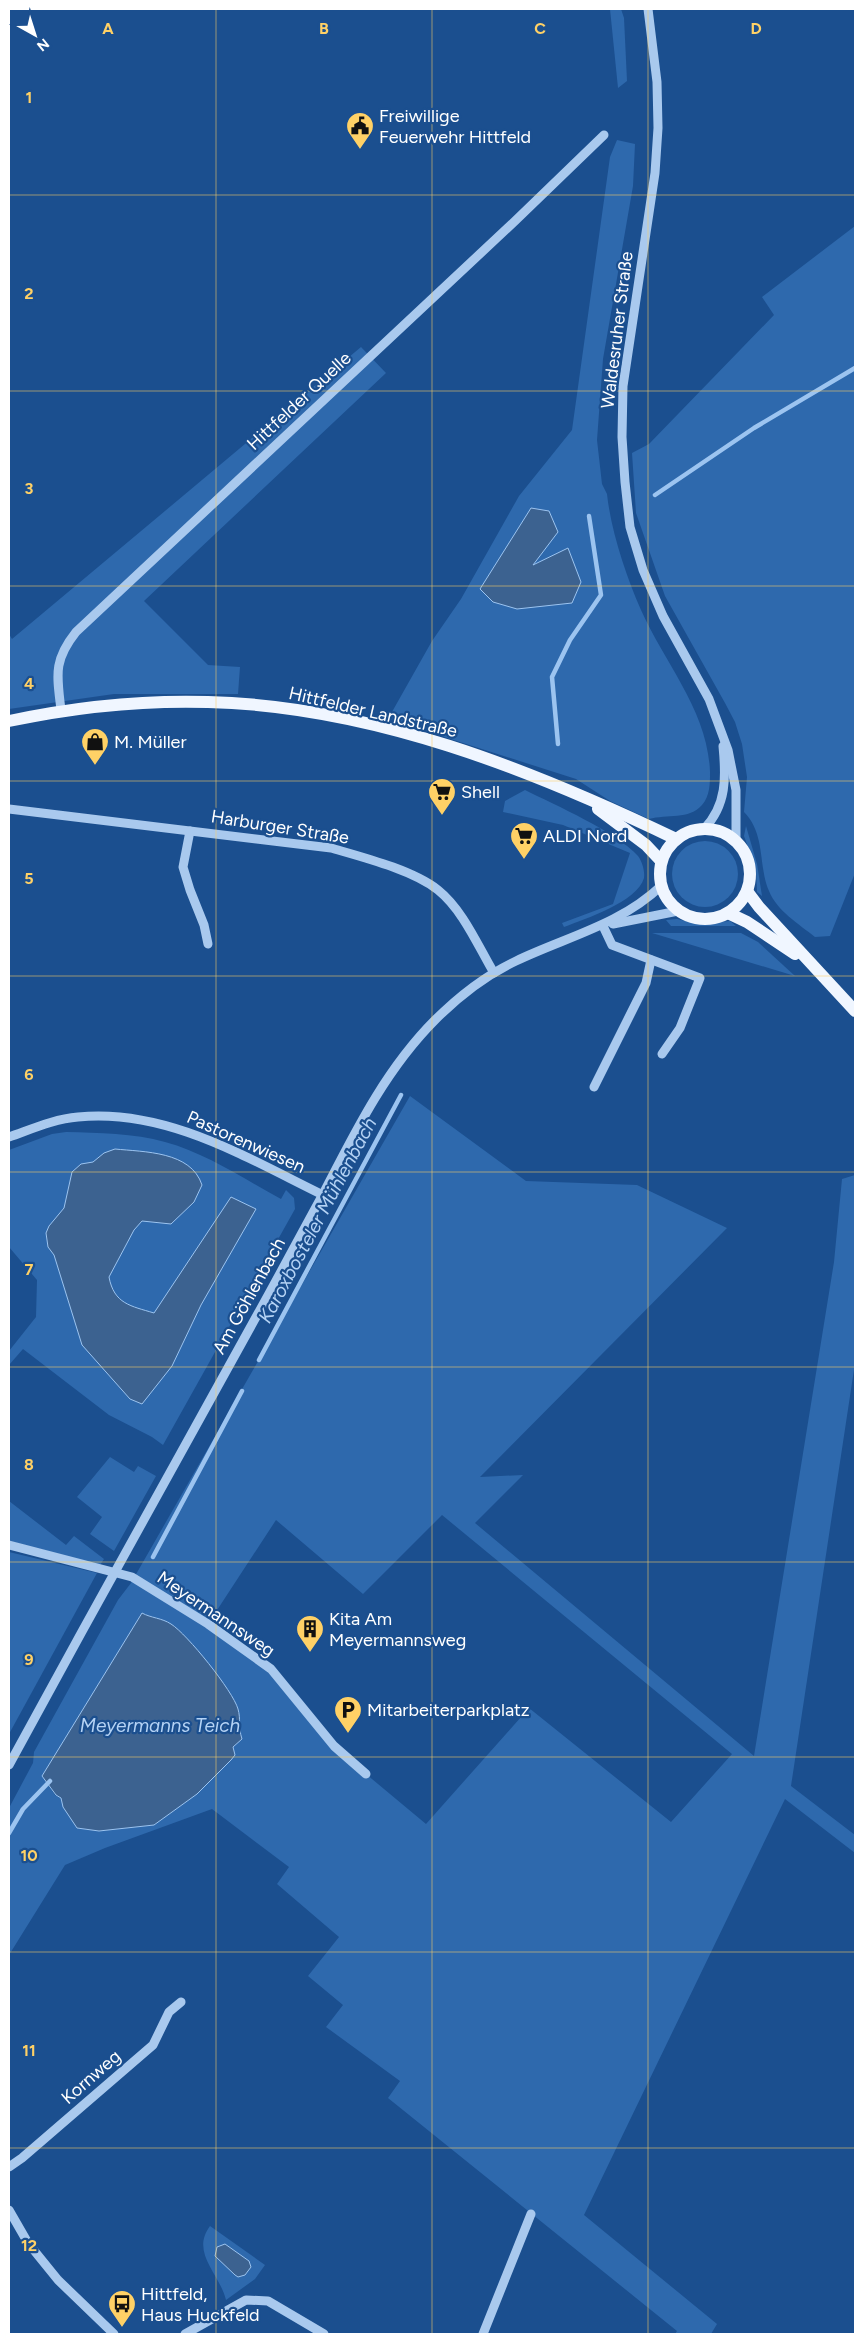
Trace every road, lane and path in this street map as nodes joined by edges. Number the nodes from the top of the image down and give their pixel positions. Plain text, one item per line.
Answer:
1 (648, 9) edge
2 (604, 135) dead end
3 (61, 710) junction
4 (9, 721) edge
5 (721, 726) junction
6 (580, 795) junction
7 (9, 809) edge
8 (704, 829) junction
9 (190, 831) junction
10 (676, 839) junction
11 (736, 841) junction
12 (661, 861) junction
13 (661, 886) junction
14 (747, 890) junction
15 (678, 911) junction
16 (728, 914) junction
17 (603, 926) junction
18 (208, 944) dead end
19 (651, 960) junction
20 (811, 965) junction
21 (494, 972) junction
22 (855, 1011) edge
23 (662, 1054) dead end
24 (594, 1087) dead end
25 (9, 1137) edge
26 (323, 1195) junction
27 (9, 1545) edge
28 (113, 1572) junction
29 (9, 1765) edge
30 (366, 1774) dead end
31 (181, 2002) dead end
32 (9, 2167) edge
33 (9, 2210) edge
34 (531, 2214) dead end
35 (114, 2334) edge
36 (185, 2334) edge
37 (324, 2334) edge
38 (483, 2334) edge

1 - 5 street, Waldesruher Straße
2 - 3 street, Hittfelder Quelle
3 - 4 main road, Hittfelder Landstraße
3 - 6 main road, Hittfelder Landstraße
5 - 8 street, Waldesruher Straße
5 - 11 street, Waldesruher Straße
6 - 10 main road, Hittfelder Landstraße
6 - 12 main road, Hittfelder Landstraße
7 - 9 street, Harburger Straße
8 - 10 main road
8 - 11 main road
9 - 18 street, Harburger Straße
9 - 21 street, Harburger Straße
10 - 12 main road
11 - 14 main road
12 - 13 main road
13 - 15 main road
13 - 17 street, Am Göhlenbach
14 - 16 main road
14 - 20 main road
15 - 16 main road
15 - 17 street, Am Göhlenbach
16 - 20 main road
17 - 19 street
17 - 21 street, Am Göhlenbach
19 - 23 street
19 - 24 street
20 - 22 main road
21 - 26 street, Am Göhlenbach
25 - 26 street, Pastorenwiesen
26 - 28 street, Am Göhlenbach
27 - 28 street, Meyermannsweg
28 - 29 street, Am Göhlenbach
28 - 30 street, Meyermannsweg
31 - 32 street, Kornweg
33 - 35 street
34 - 38 street
36 - 37 street

